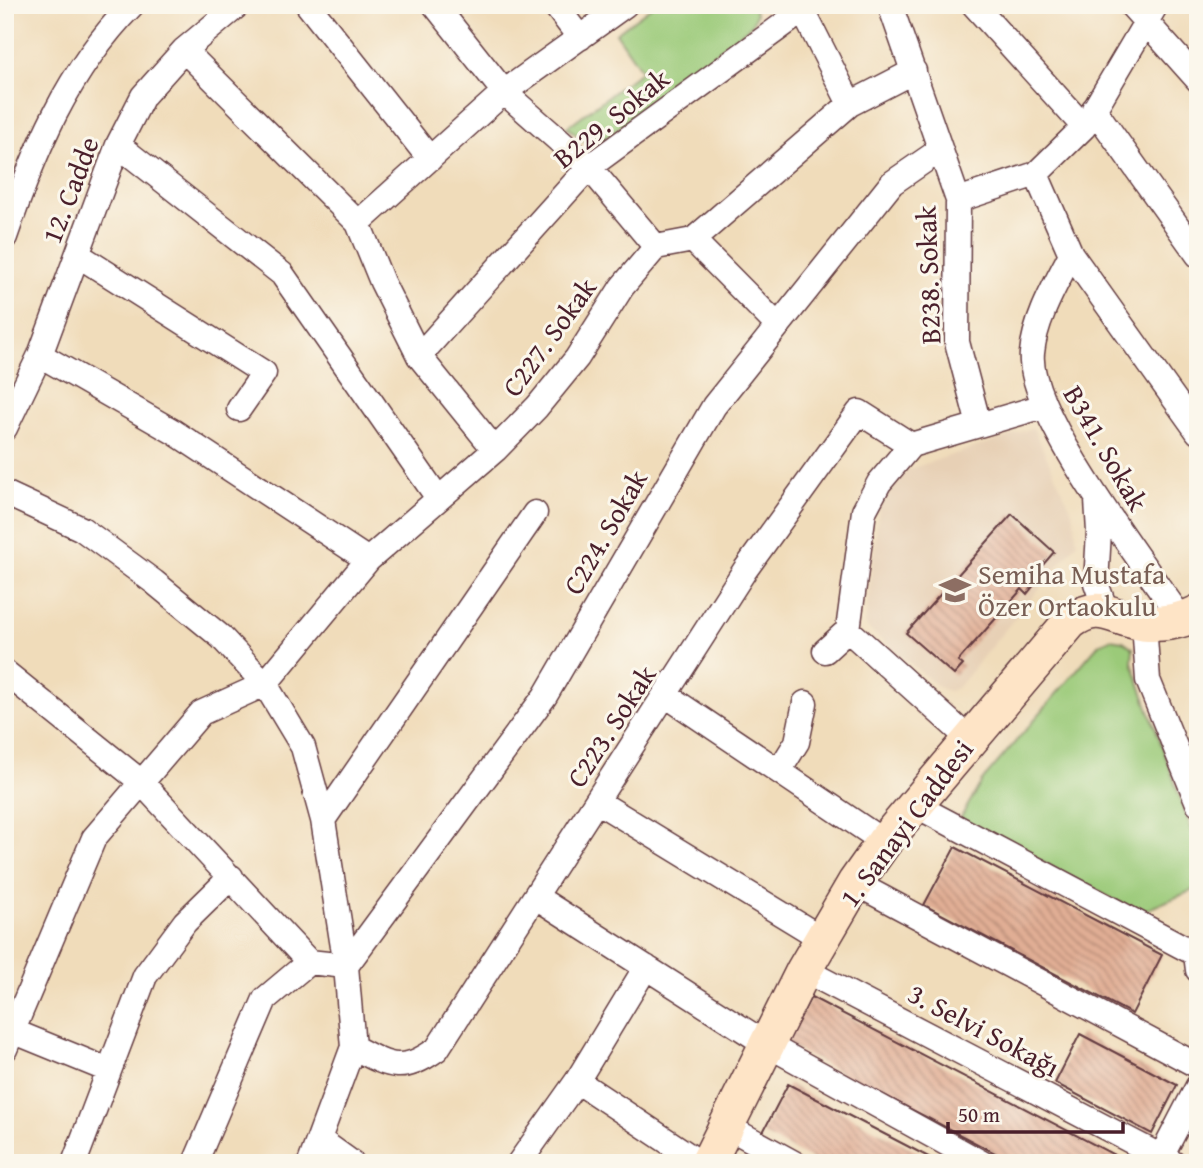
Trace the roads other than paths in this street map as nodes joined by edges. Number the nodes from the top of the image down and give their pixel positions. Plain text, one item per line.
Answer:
1 (132, 5) edge
2 (238, 5) edge
3 (308, 5) edge
4 (435, 5) edge
5 (555, 5) edge
6 (625, 5) edge
7 (890, 5) edge
8 (974, 5) edge
9 (801, 8) edge
10 (1144, 11) edge
11 (580, 37) junction
12 (184, 50) junction
13 (914, 71) junction
14 (1198, 80) edge
15 (504, 92) junction
16 (850, 104) junction
17 (1089, 118) junction
18 (118, 145) junction
19 (940, 150) junction
20 (430, 159) junction
21 (589, 167) junction
22 (1036, 174) junction
23 (958, 200) junction
24 (358, 223) junction
25 (5, 237) edge
26 (693, 240) junction
27 (656, 247) junction
28 (1071, 254) junction
29 (78, 255) junction
30 (1198, 255) edge
31 (777, 325) junction
32 (40, 355) junction
33 (419, 356) junction
34 (1044, 406) junction
35 (239, 409) dead end
36 (979, 425) junction
37 (5, 428) edge
38 (1198, 432) edge
39 (911, 445) junction
40 (495, 450) junction
41 (5, 493) edge
42 (438, 498) junction
43 (1097, 499) junction
44 (536, 513) dead end
45 (369, 560) junction
46 (1106, 611) junction
47 (1190, 617) edge
48 (1144, 623) junction
49 (848, 630) junction
50 (825, 651) dead end
51 (5, 672) edge
52 (265, 684) junction
53 (667, 696) junction
54 (804, 703) dead end
55 (969, 739) junction
56 (779, 771) junction
57 (140, 781) junction
58 (598, 802) junction
59 (1198, 803) edge
60 (915, 805) junction
61 (323, 820) junction
62 (884, 842) junction
63 (231, 877) junction
64 (855, 883) junction
65 (536, 897) junction
66 (821, 938) junction
67 (309, 962) junction
68 (1197, 962) edge
69 (346, 966) junction
70 (646, 967) junction
71 (804, 970) junction
72 (7, 1036) edge
73 (766, 1044) junction
74 (353, 1047) junction
75 (1198, 1066) edge
76 (108, 1070) junction
77 (577, 1081) junction
78 (1198, 1086) edge
79 (726, 1126) junction
80 (320, 1140) junction
81 (1164, 1161) edge
82 (521, 1162) edge
83 (74, 1163) edge
84 (195, 1163) edge
85 (310, 1163) edge
86 (352, 1163) edge
87 (700, 1163) edge
88 (708, 1163) edge
89 (794, 1163) edge
90 (982, 1163) edge

1 - 25 street
2 - 12 street, 12. Cadde
3 - 20 street
4 - 15 street
5 - 11 street
6 - 11 street
7 - 13 street, B238. Sokak
8 - 17 street
9 - 16 street
9 - 21 street, B229. Sokak
10 - 14 street
10 - 17 street
11 - 15 street
12 - 18 street, 12. Cadde
12 - 24 street
13 - 16 street
13 - 19 street, B238. Sokak
15 - 20 street
15 - 21 street
16 - 26 street
17 - 22 street
17 - 30 street
18 - 29 street, 12. Cadde
18 - 42 street
19 - 23 street, B238. Sokak
19 - 31 street, C224. Sokak
20 - 24 street
21 - 27 street
21 - 33 street, B229. Sokak
22 - 23 street
22 - 28 street
23 - 36 street, B238. Sokak
24 - 33 street
26 - 27 street
26 - 31 street
27 - 40 street, C227. Sokak
28 - 34 street, B341. Sokak
28 - 38 street
29 - 32 street, 12. Cadde
29 - 35 street
31 - 69 street, C224. Sokak
32 - 37 street, 12. Cadde
32 - 45 street
33 - 40 street
34 - 36 street
34 - 43 street, B341. Sokak
36 - 39 street
39 - 49 street
39 - 53 street, C223. Sokak
40 - 42 street, C227. Sokak
41 - 52 street
42 - 45 street, C227. Sokak
43 - 46 street
43 - 47 street, B341. Sokak
44 - 61 street
45 - 52 street, C227. Sokak
46 - 48 street
46 - 55 street, 1. Sanayi Caddesi
47 - 48 street
48 - 59 street
49 - 50 street
49 - 55 street
51 - 57 street
52 - 57 street
52 - 61 street
53 - 56 street
53 - 58 street, C223. Sokak
54 - 56 street
55 - 60 street, 1. Sanayi Caddesi
56 - 62 street
57 - 63 street
57 - 72 street
58 - 65 street, C223. Sokak
58 - 66 street
60 - 62 street, 1. Sanayi Caddesi
60 - 68 street
61 - 69 street
62 - 64 street, 1. Sanayi Caddesi
63 - 67 street
63 - 76 street
64 - 66 street, 1. Sanayi Caddesi
64 - 75 street
65 - 70 street
65 - 74 street, C223. Sokak
66 - 71 street, 1. Sanayi Caddesi
67 - 69 street
67 - 84 street
69 - 74 street
70 - 73 street
70 - 77 street
71 - 73 street, 1. Sanayi Caddesi
71 - 81 street, 3. Selvi Sokağı
72 - 76 street
73 - 79 street, 1. Sanayi Caddesi
73 - 90 street
74 - 80 street
76 - 83 street
77 - 82 street
77 - 87 street
78 - 81 street
79 - 88 street, 1. Sanayi Caddesi
79 - 89 street
80 - 85 street
80 - 86 street

